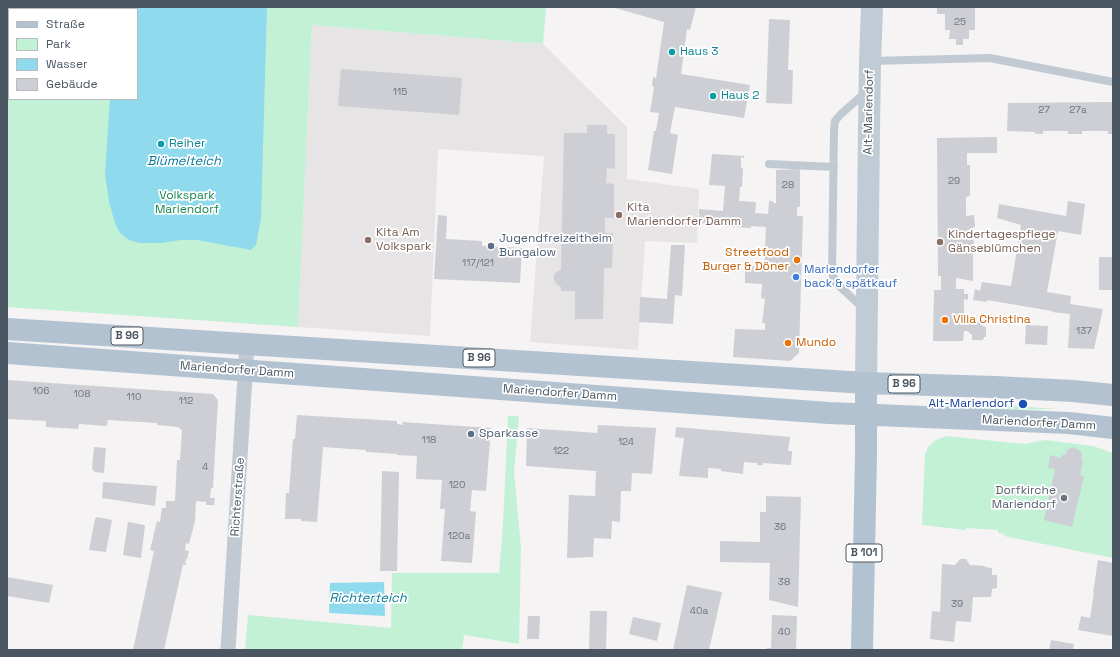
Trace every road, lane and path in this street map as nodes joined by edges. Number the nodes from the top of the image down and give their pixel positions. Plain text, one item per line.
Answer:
1 (872, 7) edge
2 (870, 61) junction
3 (1113, 82) edge
4 (869, 88) junction
5 (769, 164) dead end
6 (834, 167) junction
7 (866, 311) junction
8 (7, 329) edge
9 (247, 344) junction
10 (7, 353) edge
11 (246, 371) junction
12 (866, 383) junction
13 (1113, 395) edge
14 (866, 415) junction
15 (1113, 428) edge
16 (228, 650) edge
17 (862, 650) edge

1 - 2 main road, Alt-Mariendorf
2 - 3 lane
2 - 4 main road, Alt-Mariendorf
4 - 6 lane
4 - 7 main road, Alt-Mariendorf
5 - 6 lane
6 - 7 lane
7 - 12 main road, Alt-Mariendorf
8 - 9 main road, B 96
9 - 11 street, Richterstraße
9 - 12 main road, B 96
10 - 11 main road, Mariendorfer Damm / B 96
11 - 14 main road, Mariendorfer Damm / B 96
11 - 16 street, Richterstraße
12 - 13 main road, B 96
12 - 14 main road, Alt-Mariendorf
14 - 15 main road, Mariendorfer Damm / B 96
14 - 17 main road, Alt-Mariendorf / B 101

